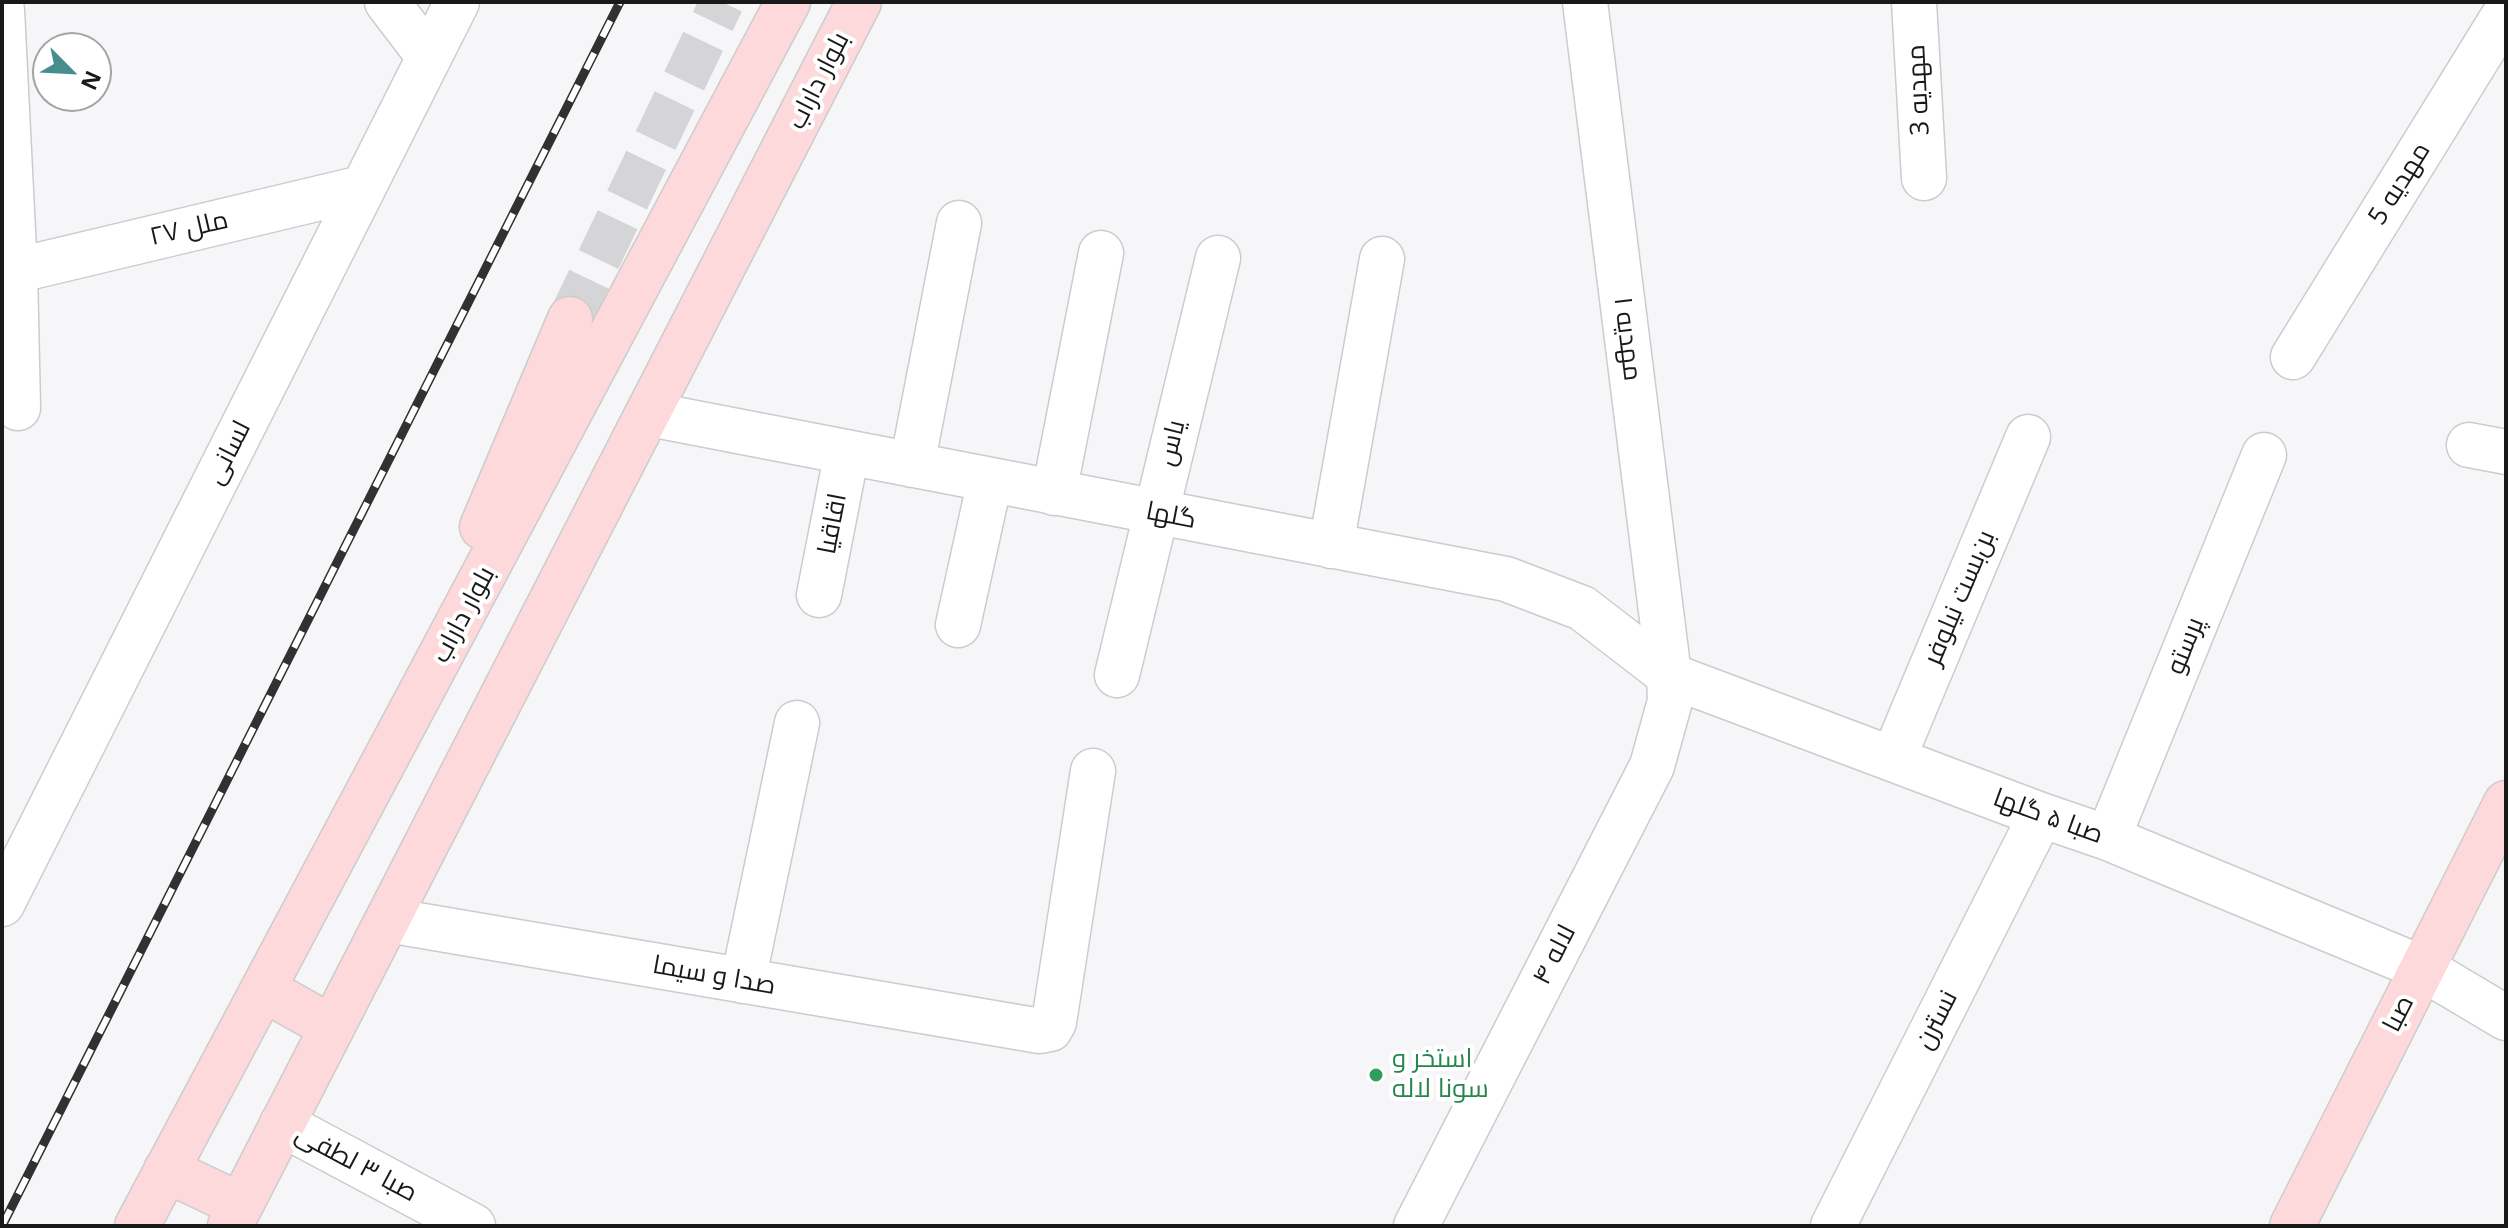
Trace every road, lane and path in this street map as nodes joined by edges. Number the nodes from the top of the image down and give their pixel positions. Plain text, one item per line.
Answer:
1 (387, 2) edge
2 (457, 2) edge
3 (788, 2) edge
4 (859, 2) edge
5 (1585, 2) edge
6 (1914, 2) edge
7 (2, 10) edge
8 (2506, 12) edge
9 (429, 57) junction
10 (1924, 178) dead end
11 (362, 188) junction
12 (959, 223) dead end
13 (1101, 253) dead end
14 (1218, 258) dead end
15 (1382, 259) dead end
16 (9, 272) edge
17 (570, 319) tunnel mouth
18 (2293, 357) dead end
19 (18, 408) dead end
20 (649, 414) junction
21 (2028, 437) dead end
22 (847, 452) junction
23 (2264, 455) dead end
24 (912, 465) junction
25 (990, 480) junction
26 (1054, 493) junction
27 (1155, 513) junction
28 (1331, 546) junction
29 (819, 595) dead end
30 (958, 625) dead end
31 (433, 673) junction
32 (1117, 675) dead end
33 (1669, 675) junction
34 (797, 723) dead end
35 (1893, 759) junction
36 (1093, 771) dead end
37 (2506, 803) edge
38 (2041, 815) junction
39 (2108, 838) junction
40 (6, 882) edge
41 (388, 920) junction
42 (2422, 968) junction
43 (743, 981) junction
44 (263, 989) junction
45 (2506, 1018) edge
46 (331, 1027) junction
47 (282, 1124) junction
48 (166, 1170) junction
49 (235, 1216) edge
50 (137, 1226) edge
51 (473, 1226) edge
52 (1416, 1226) edge
53 (1833, 1226) edge
54 (2292, 1226) edge

1 - 9 street
2 - 9 street, لسانی
3 - 31 main road, بلوار داراب
4 - 20 main road, بلوار داراب
5 - 33 street, مهدیه ۱
6 - 10 street, مهدیه 3
7 - 16 street
8 - 18 street, مهدیه 5
9 - 11 street, لسانی
11 - 16 street, ملل ۲۷
11 - 40 street, لسانی
12 - 24 street
13 - 26 street
14 - 27 street, یاس
15 - 28 street
16 - 19 street
17 - 31 main road
20 - 22 street, گلها
20 - 41 main road, بلوار داراب
21 - 35 street, بن‌بست نیلوفر
22 - 24 street, گلها
22 - 29 street, اقاقیا
23 - 39 street, پرستو
24 - 25 street, گلها
25 - 26 street, گلها
25 - 30 street
26 - 27 street, گلها
27 - 28 street, گلها
27 - 32 street, یاس
28 - 33 street, گلها
31 - 44 main road, بلوار داراب
33 - 35 street, صبا ۵ گلها
33 - 52 street, لاله ۴
34 - 43 street
35 - 38 street, صبا ۵ گلها
36 - 43 street, صدا و سیما
37 - 42 main road, صبا
38 - 39 street, صبا ۵ گلها
38 - 53 street, نسترن
39 - 42 street, صبا ۵ گلها
41 - 43 street, صدا و سیما
41 - 46 main road, بلوار داراب
42 - 45 street, صبا ۵ گلها
42 - 54 main road, صبا
44 - 46 main road
44 - 48 main road, بلوار داراب
46 - 47 main road, بلوار داراب
47 - 49 main road, بلوار داراب
47 - 51 street, صبا ۳ لطفی
48 - 49 main road
48 - 50 main road, بلوار داراب

